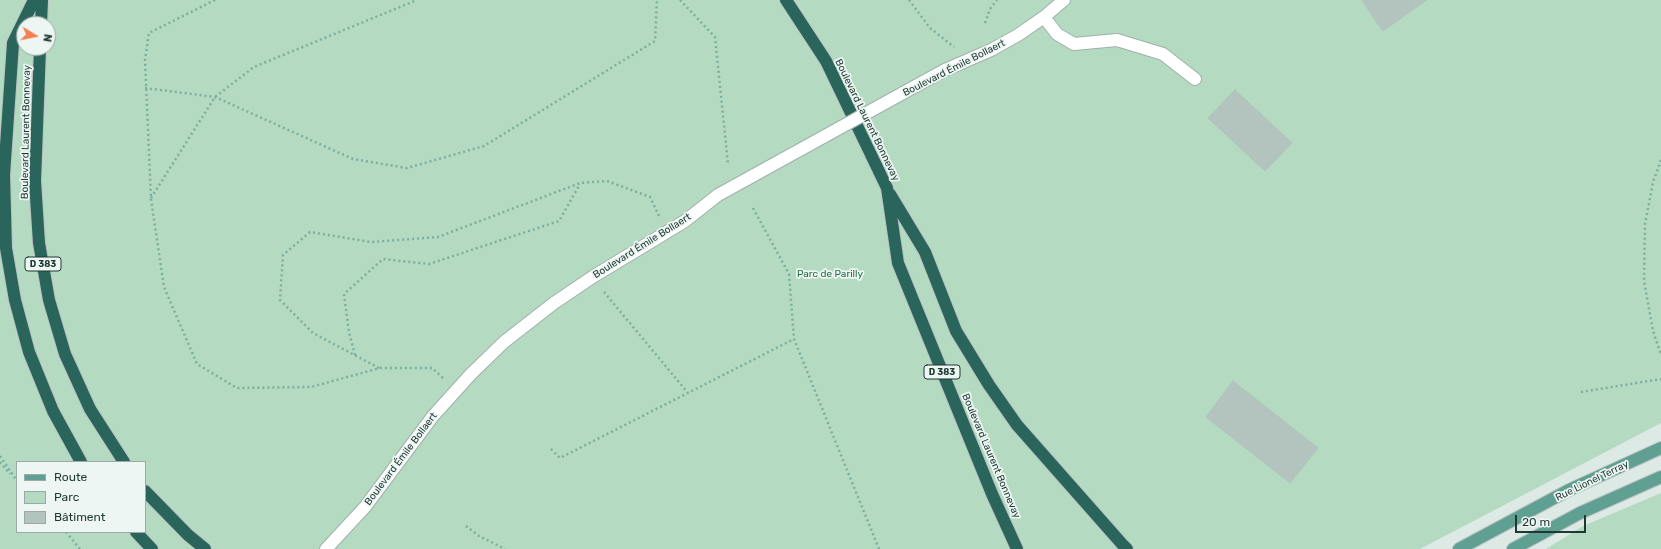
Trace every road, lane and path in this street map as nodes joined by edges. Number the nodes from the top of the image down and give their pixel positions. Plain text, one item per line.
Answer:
1 (34, 0) edge
2 (42, 0) edge
3 (215, 0) edge
4 (417, 0) edge
5 (657, 0) edge
6 (680, 0) edge
7 (786, 0) edge
8 (909, 0) edge
9 (996, 0) edge
10 (1064, 0) edge
11 (41, 16) edge
12 (1044, 17) junction
13 (985, 23) dead end
14 (957, 49) dead end
15 (40, 56) edge
16 (1195, 79) dead end
17 (146, 88) junction
18 (215, 97) junction
19 (1661, 160) edge
20 (728, 164) dead end
21 (580, 183) junction
22 (887, 188) junction
23 (151, 199) junction
24 (753, 208) dead end
25 (668, 232) junction
26 (594, 276) junction
27 (794, 339) junction
28 (355, 355) junction
29 (1661, 355) edge
30 (380, 368) junction
31 (1661, 379) edge
32 (457, 389) junction
33 (1582, 392) dead end
34 (688, 393) junction
35 (1661, 448) edge
36 (551, 450) dead end
37 (0, 456) edge
38 (80, 461) edge
39 (123, 461) edge
40 (0, 462) edge
41 (1661, 478) edge
42 (16, 480) edge
43 (16, 480) edge
44 (146, 492) edge
45 (466, 526) dead end
46 (67, 533) edge
47 (137, 533) edge
48 (327, 548) edge
49 (80, 549) edge
50 (152, 549) edge
51 (205, 549) edge
52 (505, 549) edge
53 (879, 549) edge
54 (1017, 549) edge
55 (1127, 549) edge
56 (1460, 549) edge
57 (1513, 549) edge

1 - 38 highway
2 - 11 highway
3 - 17 path
4 - 18 path
5 - 18 path
6 - 20 path
7 - 22 highway, Boulevard Laurent Bonnevay / D 383
8 - 14 path
9 - 13 path
10 - 12 lane, Boulevard Émile Bollaert
12 - 16 lane
12 - 25 lane, Boulevard Émile Bollaert, bridge
15 - 39 highway, Boulevard Laurent Bonnevay / D 383
17 - 18 path
17 - 23 path
18 - 23 path
19 - 29 path
21 - 25 path
21 - 28 path
21 - 28 path
22 - 54 highway, Boulevard Laurent Bonnevay / D 383
22 - 55 highway
23 - 30 path
24 - 27 path
25 - 26 lane, Boulevard Émile Bollaert
26 - 32 lane, Boulevard Émile Bollaert
26 - 34 path
27 - 34 path
27 - 53 path
28 - 30 path
30 - 32 path
31 - 33 path
32 - 48 lane, Boulevard Émile Bollaert
34 - 36 path
35 - 56 main road, Rue Lionel Terray
37 - 43 path
40 - 42 path
41 - 57 main road
44 - 51 highway
45 - 52 path
46 - 49 path
47 - 50 highway

